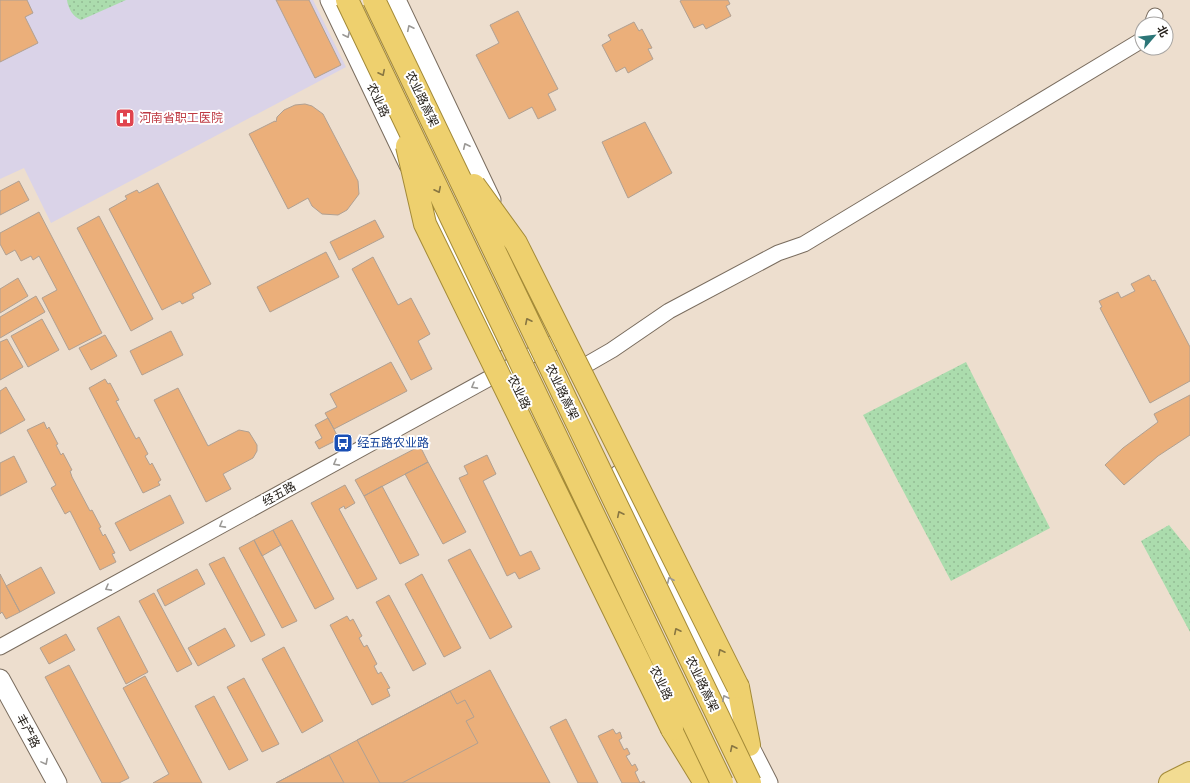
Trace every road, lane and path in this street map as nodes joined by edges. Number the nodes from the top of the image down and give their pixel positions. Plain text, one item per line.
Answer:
1 (330, 0) edge
2 (347, 0) edge
3 (374, 0) edge
4 (396, 0) edge
5 (1134, 45) edge
6 (399, 108) junction
7 (442, 141) junction
8 (557, 340) junction
9 (508, 368) junction
10 (579, 369) junction
11 (0, 647) edge
12 (0, 679) edge
13 (749, 746) junction
14 (1190, 773) edge
15 (56, 783) edge
16 (705, 783) edge
17 (709, 783) edge
18 (722, 783) edge
19 (750, 783) edge
20 (768, 783) edge
21 (1170, 783) edge

1 -> 9 street, 农业路
2 -> 6 highway, 农业路高架, bridge
3 - 7 highway, 农业路高架, bridge
8 -> 4 street
5 - 10 street
6 - 16 highway, bridge
6 -> 18 highway, 农业路高架, bridge
7 - 10 highway, bridge
19 -> 7 highway, 农业路高架, bridge
8 - 9 street, 经五路
13 -> 8 street
9 -> 11 street, 经五路
9 - 17 street, 农业路
13 -> 10 highway, bridge
12 -> 15 street, 丰产路
13 - 20 street
14 - 21 main road

